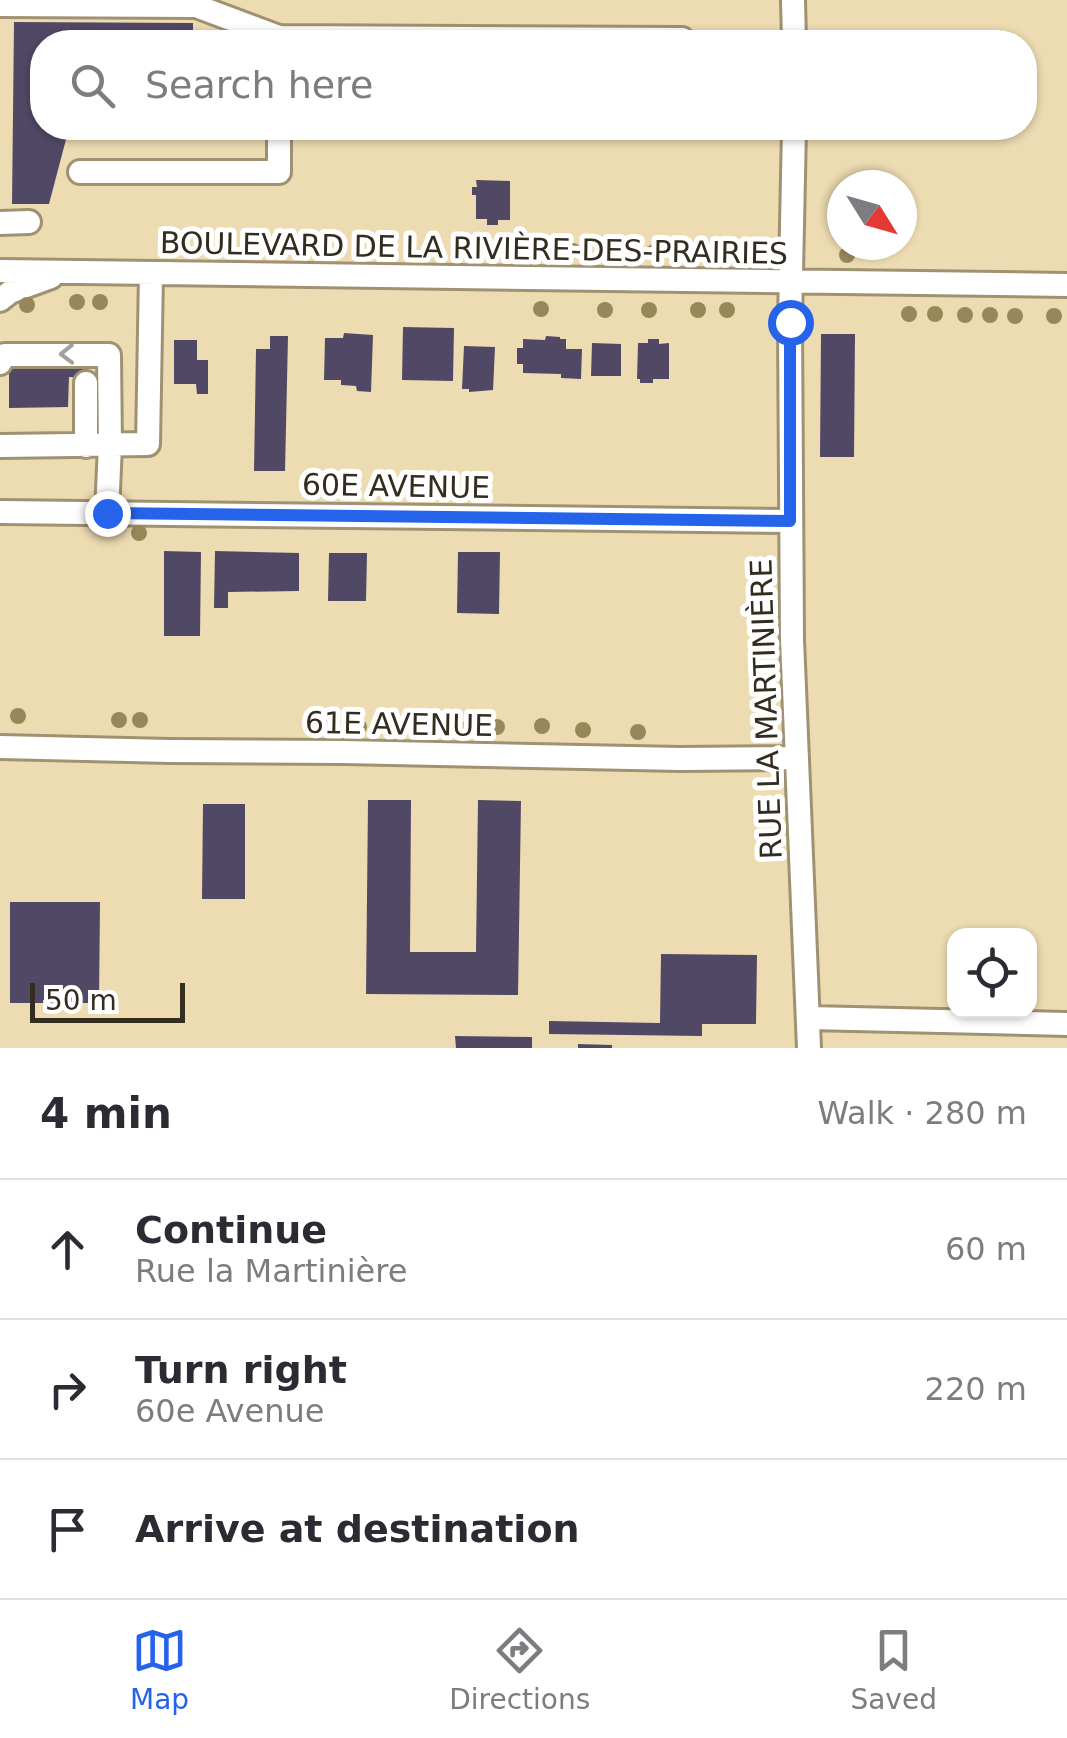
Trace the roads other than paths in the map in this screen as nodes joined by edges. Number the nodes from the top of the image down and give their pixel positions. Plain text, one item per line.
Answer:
1 (793, 0) edge
2 (0, 5) edge
3 (255, 30) edge
4 (794, 30) edge
5 (279, 140) edge
6 (794, 140) edge
7 (80, 172) dead end
8 (29, 222) dead end
9 (0, 223) edge
10 (0, 271) edge
11 (65, 272) junction
12 (150, 274) junction
13 (791, 283) junction
14 (1067, 286) edge
15 (0, 300) edge
16 (0, 363) edge
17 (86, 383) dead end
18 (110, 445) junction
19 (0, 446) edge
20 (86, 446) junction
21 (0, 512) edge
22 (107, 513) junction
23 (790, 521) junction
24 (0, 747) edge
25 (797, 758) junction
26 (809, 1018) junction
27 (1067, 1024) edge
28 (809, 1048) edge

1 - 4 street
2 - 3 street
5 - 7 street
6 - 13 street, RUE LA MARTINIÈRE
8 - 9 street
10 - 11 street, BOULEVARD DE LA RIVIÈRE-DES-PRAIRIES
11 - 12 street, BOULEVARD DE LA RIVIÈRE-DES-PRAIRIES
11 - 15 street
12 - 13 street, BOULEVARD DE LA RIVIÈRE-DES-PRAIRIES
12 - 18 street
13 - 14 street, BOULEVARD DE LA RIVIÈRE-DES-PRAIRIES
13 - 23 street, RUE LA MARTINIÈRE
18 -> 16 street
17 - 20 street
18 - 20 street
18 - 22 street
19 - 20 street
21 - 22 street, 60E AVENUE
22 - 23 street, 60E AVENUE
23 - 25 street, RUE LA MARTINIÈRE
24 - 25 street, 61E AVENUE
25 - 26 street, RUE LA MARTINIÈRE
26 - 27 street
26 - 28 street, RUE LA MARTINIÈRE

